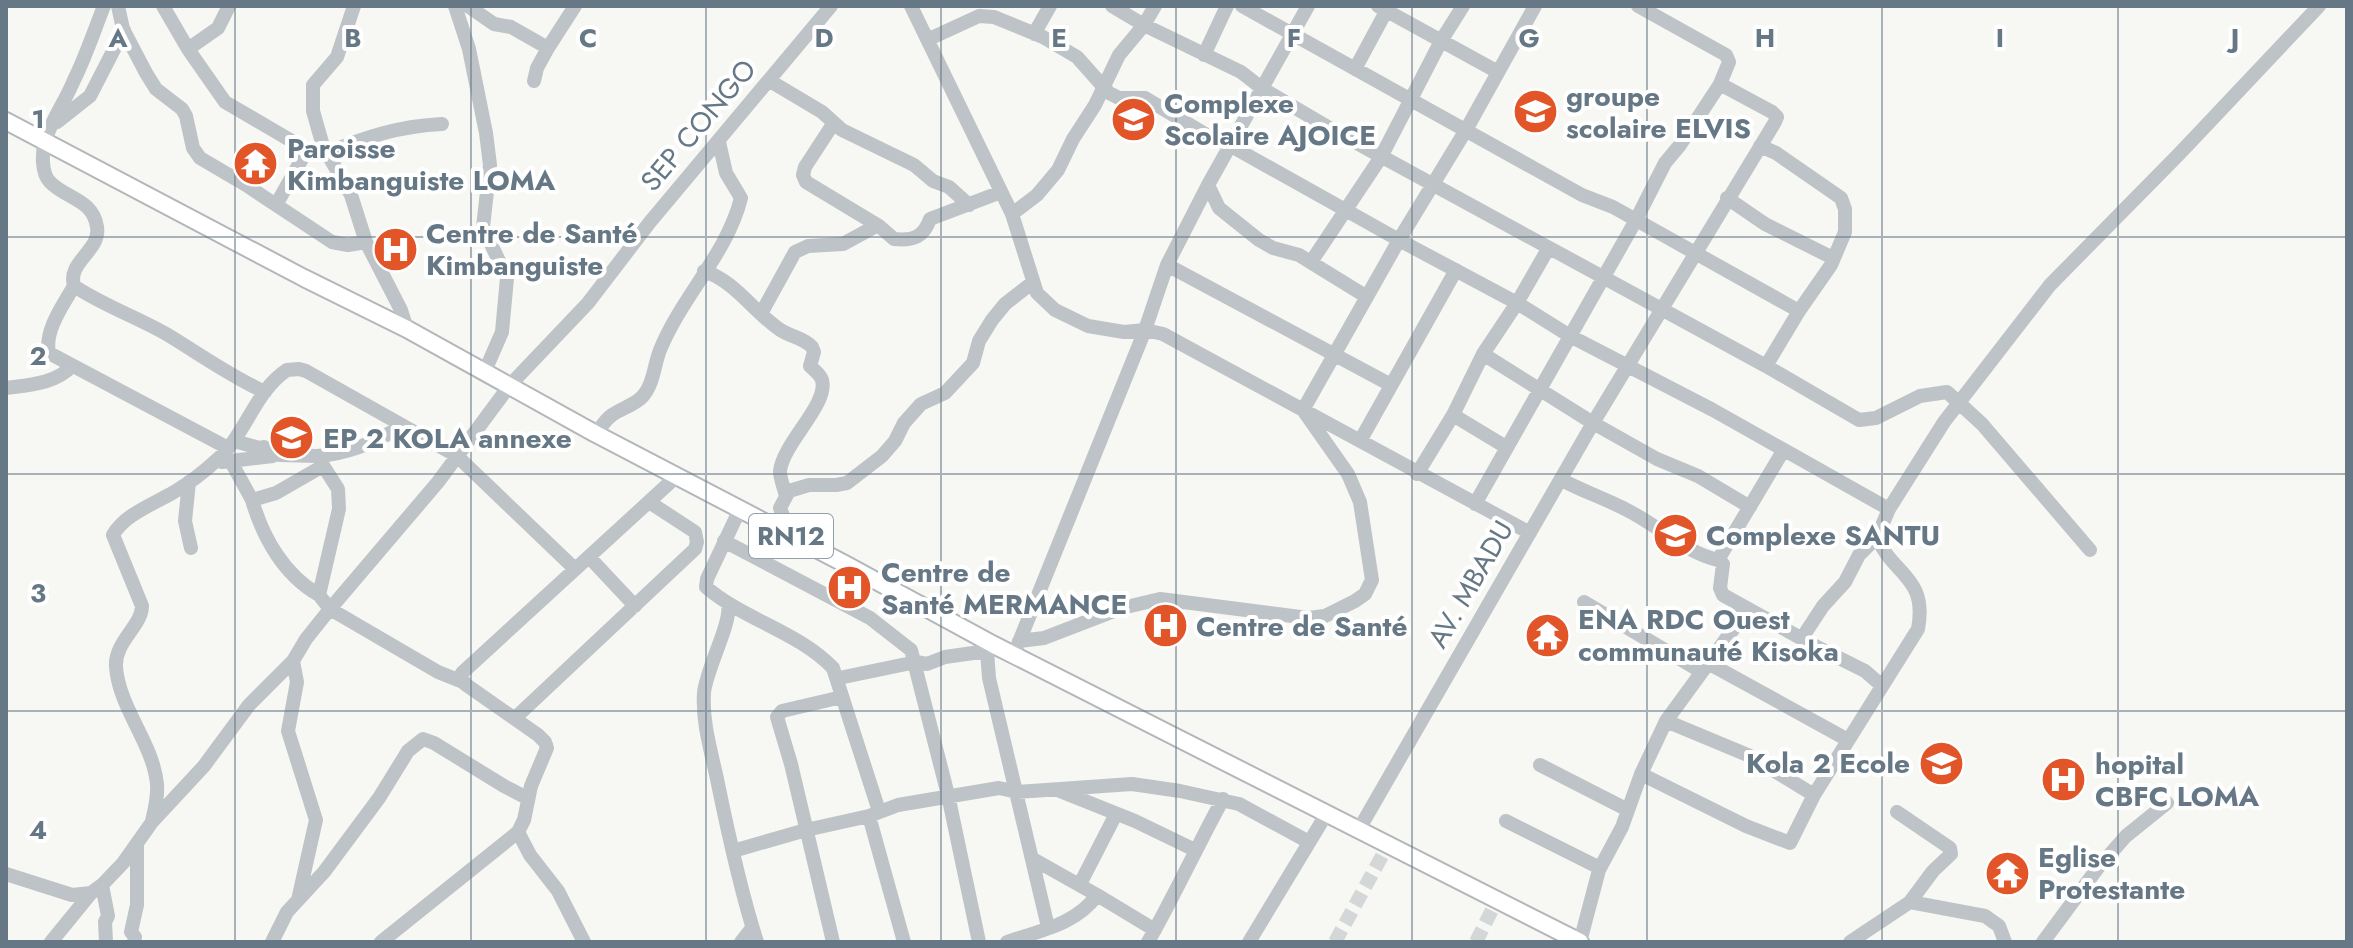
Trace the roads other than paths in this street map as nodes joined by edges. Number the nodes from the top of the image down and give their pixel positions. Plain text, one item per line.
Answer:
1 (104, 6) edge
2 (118, 6) edge
3 (163, 6) edge
4 (229, 6) edge
5 (354, 6) edge
6 (575, 6) edge
7 (831, 6) edge
8 (911, 6) edge
9 (1050, 6) edge
10 (1112, 6) edge
11 (1155, 6) edge
12 (1227, 6) edge
13 (1242, 6) edge
14 (1308, 6) edge
15 (1463, 6) edge
16 (1535, 6) edge
17 (1638, 6) edge
18 (2319, 6) edge
19 (1385, 7) edge
20 (460, 8) edge
21 (1144, 25) junction
22 (124, 30) junction
23 (1034, 34) junction
24 (1293, 34) junction
25 (929, 39) junction
26 (1441, 41) junction
27 (548, 48) junction
28 (188, 49) junction
29 (1204, 55) junction
30 (1355, 69) junction
31 (1498, 72) junction
32 (534, 81) dead end
33 (770, 81) junction
34 (1720, 84) junction
35 (1102, 89) junction
36 (1263, 89) junction
37 (1409, 99) junction
38 (6, 121) edge
39 (53, 124) junction
40 (442, 124) dead end
41 (833, 124) junction
42 (1466, 130) junction
43 (45, 142) junction
44 (719, 142) junction
45 (1231, 146) junction
46 (1760, 146) junction
47 (327, 153) junction
48 (1381, 157) junction
49 (1208, 185) junction
50 (1434, 185) junction
51 (1001, 192) junction
52 (1727, 198) junction
53 (276, 205) junction
54 (969, 205) junction
55 (1345, 210) junction
56 (1012, 214) junction
57 (1636, 220) junction
58 (876, 226) junction
59 (1399, 240) junction
60 (366, 242) junction
61 (1548, 249) junction
62 (1696, 254) junction
63 (1833, 258) junction
64 (1311, 262) junction
65 (1167, 265) junction
66 (1456, 270) junction
67 (704, 271) junction
68 (1604, 278) junction
69 (1032, 283) junction
70 (74, 286) junction
71 (1367, 297) junction
72 (1517, 303) junction
73 (1662, 310) junction
74 (1799, 311) junction
75 (762, 312) junction
76 (407, 329) junction
77 (1145, 330) junction
78 (1570, 336) junction
79 (1335, 353) junction
80 (1483, 354) junction
81 (72, 366) junction
82 (1629, 366) junction
83 (1766, 366) junction
84 (485, 371) junction
85 (510, 385) junction
86 (1391, 385) junction
87 (6, 388) edge
88 (1540, 390) junction
89 (265, 392) junction
90 (1959, 402) junction
91 (1303, 410) junction
92 (1453, 415) junction
93 (1593, 423) junction
94 (402, 426) junction
95 (596, 434) junction
96 (1360, 441) junction
97 (1506, 447) junction
98 (231, 450) junction
99 (1783, 451) junction
100 (457, 456) junction
101 (320, 461) junction
102 (1417, 474) junction
103 (677, 476) junction
104 (1562, 480) junction
105 (189, 482) junction
106 (786, 496) junction
107 (252, 500) junction
108 (649, 502) junction
109 (1475, 504) junction
110 (1750, 507) junction
111 (740, 509) junction
112 (1889, 509) junction
113 (783, 532) junction
114 (1530, 533) junction
115 (1877, 537) junction
116 (724, 541) junction
117 (191, 548) dead end
118 (2090, 550) dead end
119 (589, 557) junction
120 (1718, 560) junction
121 (575, 569) junction
122 (319, 595) junction
123 (1584, 602) dead end
124 (728, 604) junction
125 (1739, 604) junction
126 (635, 606) junction
127 (330, 609) junction
128 (1802, 638) junction
129 (990, 648) junction
130 (1016, 648) junction
131 (293, 661) junction
132 (916, 662) junction
133 (1705, 668) junction
134 (839, 678) junction
135 (463, 682) junction
136 (1881, 685) junction
137 (842, 697) junction
138 (515, 718) junction
139 (1666, 721) junction
140 (1848, 740) junction
141 (1540, 765) dead end
142 (1641, 774) junction
143 (1056, 789) junction
144 (1017, 792) junction
145 (948, 795) junction
146 (1814, 795) junction
147 (527, 798) junction
148 (1223, 799) junction
149 (2167, 803) dead end
150 (1628, 810) junction
151 (1897, 812) dead end
152 (1327, 813) junction
153 (874, 814) junction
154 (1116, 814) junction
155 (1506, 821) dead end
156 (152, 822) junction
157 (806, 830) junction
158 (1358, 831) junction
159 (518, 832) junction
160 (1309, 842) junction
161 (137, 845) junction
162 (1195, 850) junction
163 (733, 851) junction
164 (1033, 859) junction
165 (1600, 868) junction
166 (6, 874) edge
167 (1080, 884) junction
168 (96, 889) junction
169 (1097, 895) junction
170 (298, 900) junction
171 (1910, 902) junction
172 (1048, 927) junction
173 (754, 935) edge
174 (1152, 936) edge
175 (51, 942) edge
176 (106, 942) edge
177 (134, 942) edge
178 (272, 942) edge
179 (381, 942) edge
180 (584, 942) edge
181 (741, 942) edge
182 (833, 942) edge
183 (904, 942) edge
184 (979, 942) edge
185 (1007, 942) edge
186 (1249, 942) edge
187 (1580, 942) edge
188 (1850, 942) edge
189 (2005, 942) edge
190 (2043, 942) edge

1 - 39 street
2 - 22 street
3 - 28 street
4 - 28 street
5 - 47 street
6 - 27 street
7 - 33 street, SEP CONGO
8 - 25 street
9 - 23 street
10 - 21 street
11 - 21 street
12 - 29 street
13 - 24 street
14 - 24 street
15 - 26 street
16 - 31 street
17 - 34 street
18 - 90 street
19 - 26 street
19 - 30 street
20 - 27 street
20 - 84 street
21 - 29 street
21 - 35 street
22 - 39 street
22 - 53 street
23 - 25 street
23 - 35 street
24 - 30 street
24 - 36 street
25 - 51 street
26 - 31 street
26 - 37 street
27 - 32 street
28 - 53 street
29 - 36 street
30 - 37 street
31 - 42 street
33 - 41 street
33 - 44 street, SEP CONGO
34 - 46 street, AV. MBADU
34 - 57 street
35 - 45 street
35 - 56 street
36 - 45 street
36 - 48 street
37 - 42 street
37 - 48 street
38 - 43 main road, RN12
39 - 43 street
40 - 47 street
41 - 54 street
41 - 58 street
42 - 50 street
42 - 57 street
43 - 70 street
43 - 76 main road, RN12
44 - 67 street
44 - 85 street, SEP CONGO
45 - 49 street
45 - 55 street
46 - 52 street, AV. MBADU
46 - 63 street
47 - 60 street
48 - 50 street
48 - 55 street
49 - 64 street
49 - 65 street
50 - 59 street
50 - 61 street
51 - 54 street
51 - 56 street
52 - 62 street, AV. MBADU
52 - 63 street
53 - 60 street
54 - 58 street
55 - 59 street
55 - 64 street
56 - 69 street
57 - 62 street
57 - 68 street
58 - 75 street
59 - 66 street
59 - 71 street
60 - 76 street
61 - 68 street
61 - 72 street
62 - 73 street, AV. MBADU
62 - 74 street
63 - 74 street
64 - 71 street
65 - 77 street
65 - 79 street
66 - 72 street
66 - 86 street
67 - 75 street
67 - 95 street
68 - 73 street
68 - 78 street
69 - 77 street
69 - 106 street
70 - 81 street
70 - 89 street
71 - 79 street
72 - 78 street
72 - 80 street
73 - 82 street, AV. MBADU
73 - 83 street
74 - 83 street
75 - 106 street
76 - 84 main road, RN12
77 - 91 street
77 - 130 street
78 - 82 street
78 - 88 street
79 - 86 street
79 - 91 street
80 - 88 street
80 - 92 street
81 - 87 street
81 - 98 street
82 - 93 street, AV. MBADU
82 - 99 street
83 - 90 street
84 - 85 main road, RN12
85 - 95 main road, RN12
85 - 100 street, SEP CONGO
86 - 96 street
88 - 93 street
88 - 97 street
89 - 94 street
89 - 98 street
90 - 112 street
90 - 118 street
91 - 96 street
91 - 130 street
92 - 97 street
92 - 102 street
93 - 104 street, AV. MBADU
93 - 110 street
94 - 100 street
94 - 101 street
95 - 103 main road, RN12
96 - 102 street
97 - 109 street
98 - 101 street
98 - 105 street
98 - 107 street
99 - 110 street
99 - 112 street
100 - 121 street
100 - 127 street, SEP CONGO
101 - 107 street
101 - 122 street
102 - 109 street
103 - 108 street
103 - 111 main road, RN12
104 - 114 street, AV. MBADU
104 - 120 street
105 - 117 street
105 - 156 street
106 - 113 street
107 - 122 street
108 - 119 street
108 - 126 street
109 - 114 street
110 - 120 street
111 - 113 main road, RN12
111 - 116 street
112 - 115 street
113 - 129 main road, RN12
114 - 158 street, AV. MBADU
115 - 128 street
115 - 136 street
116 - 124 street
116 - 132 street
119 - 121 street
119 - 126 street
120 - 125 street
121 - 135 street
122 - 127 street
123 - 133 street
124 - 134 street
124 - 163 street
125 - 128 street
125 - 133 street
126 - 138 street
127 - 131 street, SEP CONGO
127 - 135 street
128 - 136 street
129 - 130 main road, RN12
129 - 132 street
129 - 144 street
130 - 152 main road, RN12
131 - 156 street, SEP CONGO
131 - 170 street
132 - 134 street
132 - 145 street
133 - 139 street
133 - 140 street
134 - 137 street
135 - 138 street
136 - 140 street
137 - 153 street
137 - 157 street
138 - 147 street
139 - 142 street
139 - 146 street
140 - 146 street
141 - 150 street
142 - 146 street
142 - 150 street
143 - 144 street
143 - 148 street
143 - 154 street
144 - 145 street
144 - 164 street
145 - 153 street
145 - 184 street
147 - 159 street
147 - 170 street
148 - 160 street
148 - 162 street
149 - 190 street
150 - 165 street
151 - 171 street
152 - 158 main road, RN12
152 - 160 street
153 - 157 street
153 - 183 street
154 - 162 street
154 - 167 street
155 - 165 street
156 - 161 street, SEP CONGO
157 - 163 street
157 - 182 street
158 - 187 main road, RN12
159 - 179 street
159 - 180 street
160 - 186 street
161 - 168 street, SEP CONGO
161 - 177 street
162 - 174 street
163 - 173 street
164 - 167 street
164 - 172 street
165 - 187 street
166 - 168 street
167 - 169 street
168 - 175 street, SEP CONGO
168 - 176 street
169 - 172 street
169 - 174 street
170 - 178 street
171 - 188 street
171 - 189 street
172 - 185 street
173 - 181 street

